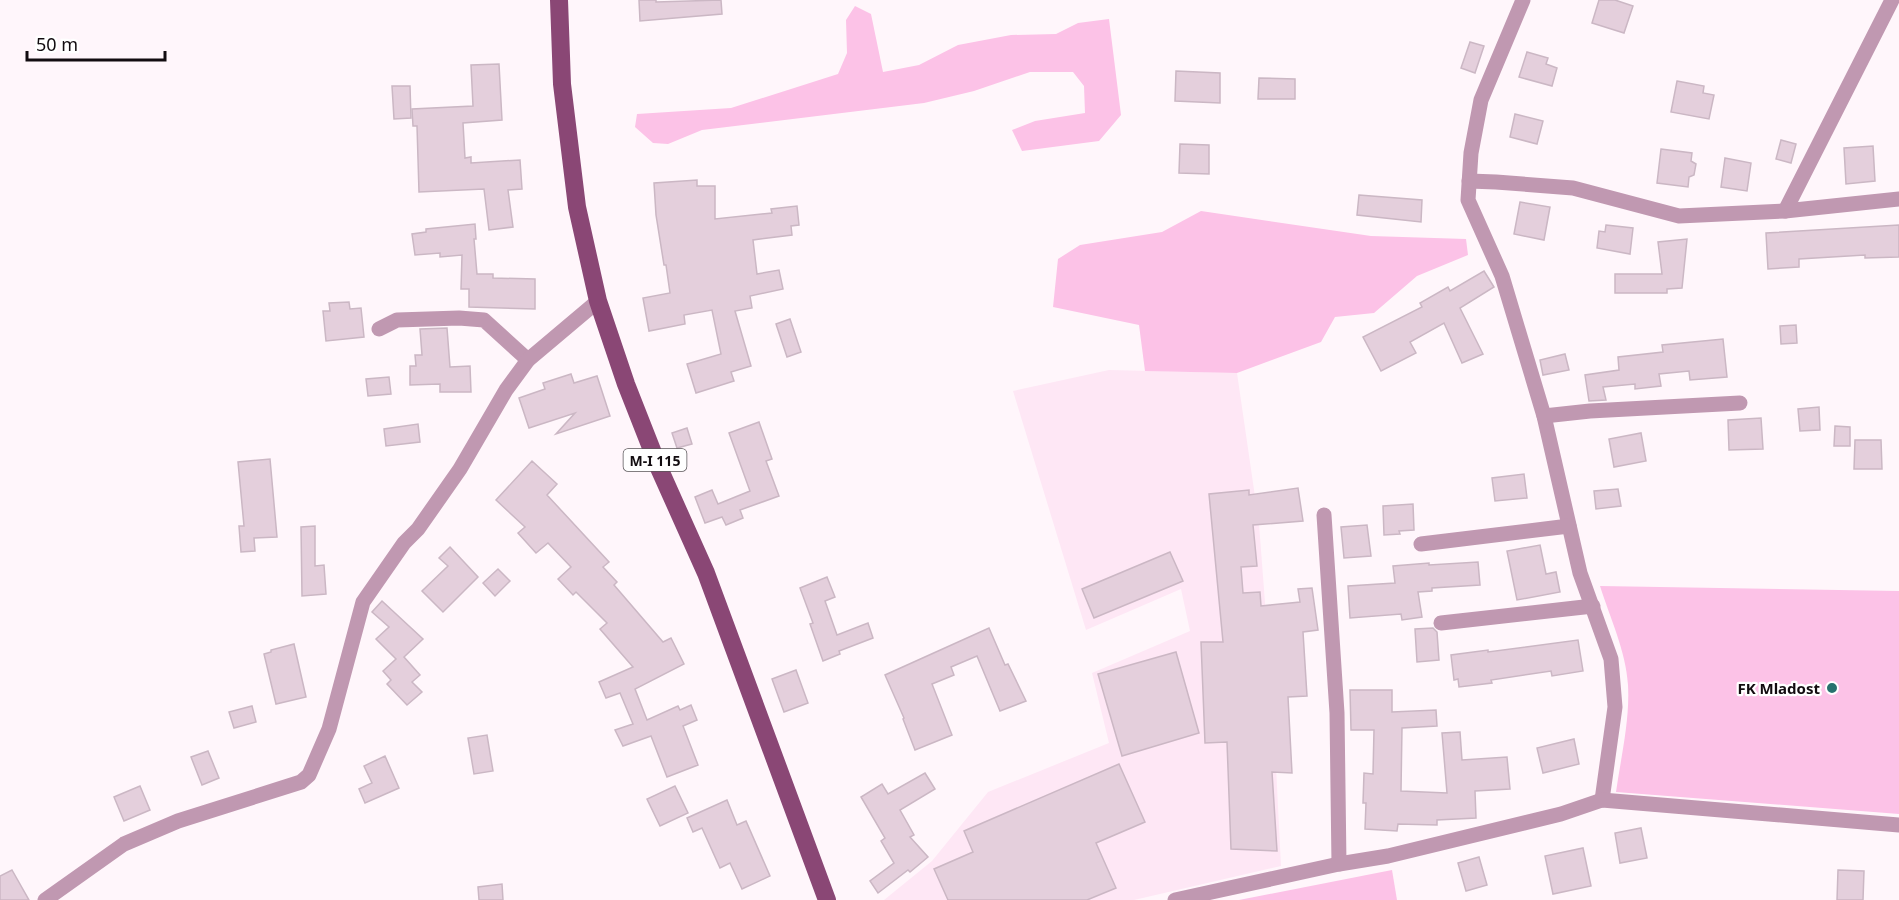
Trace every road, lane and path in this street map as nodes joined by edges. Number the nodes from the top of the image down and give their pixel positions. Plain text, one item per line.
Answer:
1 (559, 0) edge
2 (1524, 0) edge
3 (1892, 0) edge
4 (1469, 181) junction
5 (1899, 199) edge
6 (1785, 212) junction
7 (598, 301) junction
8 (379, 328) dead end
9 (528, 360) junction
10 (1740, 403) dead end
11 (1544, 416) junction
12 (1324, 515) dead end
13 (1569, 526) junction
14 (1421, 544) dead end
15 (1593, 606) junction
16 (1441, 623) dead end
17 (1602, 800) junction
18 (1899, 825) edge
19 (1338, 864) junction
20 (45, 900) edge
21 (827, 900) edge
22 (1175, 900) edge

1 - 7 main road, M-I 115
2 - 4 street
3 - 6 street
4 - 6 street
4 - 11 street
5 - 6 street
7 - 9 street
7 - 21 main road, M-I 115
8 - 9 street
9 - 20 street
10 - 11 street
11 - 13 street
12 - 19 street
13 - 14 street
13 - 15 street
15 - 16 street
15 - 17 street
17 - 18 street
17 - 19 street
19 - 22 street

